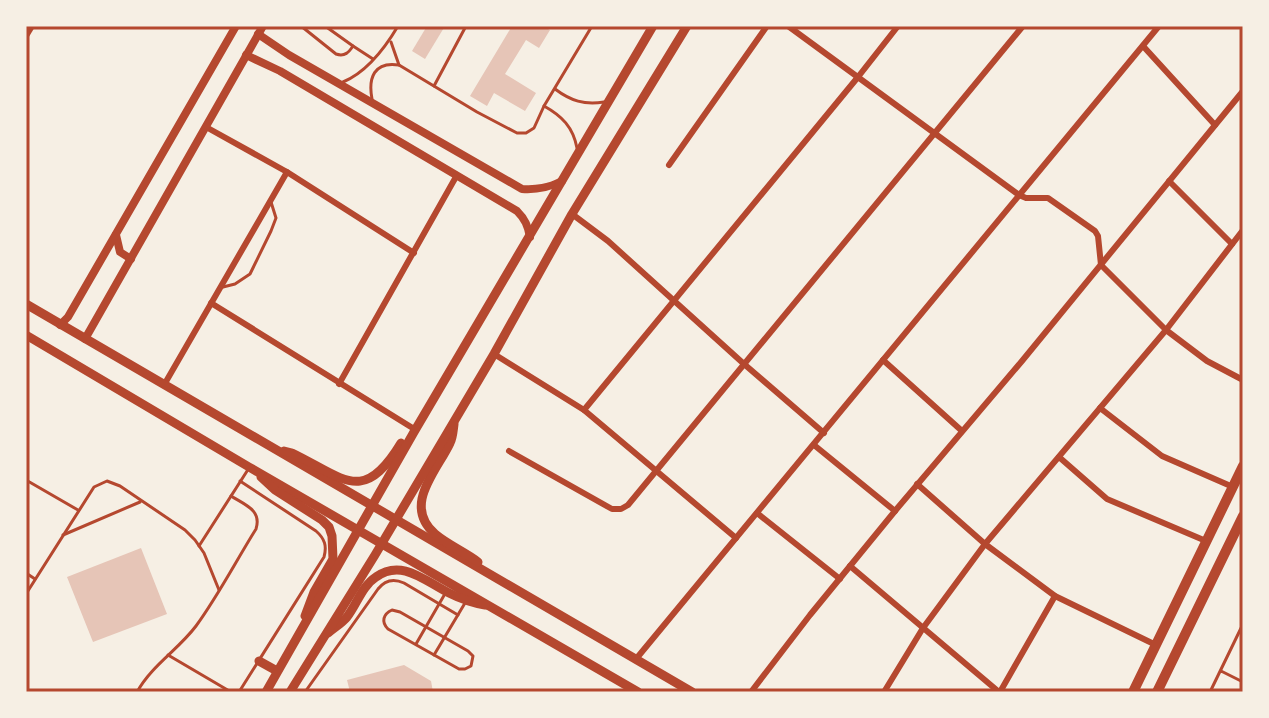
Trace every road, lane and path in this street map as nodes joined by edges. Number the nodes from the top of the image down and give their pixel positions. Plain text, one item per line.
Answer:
1 (32, 26) edge
2 (236, 26) edge
3 (301, 26) edge
4 (325, 26) edge
5 (398, 26) edge
6 (466, 26) edge
7 (592, 26) edge
8 (653, 26) edge
9 (687, 26) edge
10 (767, 26) edge
11 (788, 26) edge
12 (898, 26) edge
13 (1023, 26) edge
14 (1159, 26) edge
15 (261, 30) edge
16 (26, 36) edge
17 (390, 40) junction
18 (353, 46) junction
19 (1143, 46) junction
20 (246, 55) junction
21 (289, 55) junction
22 (373, 59) junction
23 (399, 65) junction
24 (280, 71) junction
25 (858, 77) junction
26 (339, 84) junction
27 (434, 86) junction
28 (554, 89) junction
29 (1243, 91) edge
30 (611, 99) junction
31 (373, 103) junction
32 (544, 106) junction
33 (1215, 125) junction
34 (206, 127) junction
35 (935, 133) junction
36 (578, 156) junction
37 (669, 165) dead end
38 (287, 172) junction
39 (457, 175) junction
40 (563, 181) junction
41 (1169, 181) junction
42 (513, 185) junction
43 (1019, 195) junction
44 (271, 200) junction
45 (503, 203) junction
46 (572, 214) junction
47 (1243, 230) edge
48 (115, 235) junction
49 (530, 237) junction
50 (1232, 244) junction
51 (414, 253) junction
52 (131, 259) junction
53 (1101, 265) junction
54 (219, 288) junction
55 (674, 300) junction
56 (211, 303) junction
57 (26, 304) edge
58 (60, 325) junction
59 (1166, 330) junction
60 (26, 335) edge
61 (85, 339) junction
62 (494, 354) junction
63 (883, 360) junction
64 (744, 364) junction
65 (1243, 380) edge
66 (339, 384) junction
67 (164, 385) junction
68 (432, 402) junction
69 (1100, 408) junction
70 (584, 410) junction
71 (455, 419) junction
72 (411, 427) junction
73 (962, 431) junction
74 (824, 433) junction
75 (814, 445) junction
76 (273, 449) junction
77 (509, 451) dead end
78 (1059, 457) junction
79 (1243, 466) edge
80 (253, 469) junction
81 (656, 471) junction
82 (26, 480) edge
83 (240, 481) junction
84 (917, 484) junction
85 (1233, 487) junction
86 (231, 496) junction
87 (142, 501) junction
88 (372, 506) junction
89 (78, 510) junction
90 (895, 511) junction
91 (757, 513) junction
92 (1243, 516) edge
93 (395, 520) junction
94 (359, 530) junction
95 (63, 535) junction
96 (736, 538) junction
97 (1206, 541) junction
98 (381, 543) junction
99 (985, 544) junction
100 (199, 546) junction
101 (850, 566) junction
102 (26, 573) edge
103 (35, 579) junction
104 (840, 579) junction
105 (499, 580) junction
106 (448, 588) junction
107 (219, 590) junction
108 (26, 594) edge
109 (1055, 596) junction
110 (468, 598) junction
111 (439, 604) junction
112 (458, 615) junction
113 (1243, 624) edge
114 (426, 627) junction
115 (923, 628) junction
116 (301, 631) junction
117 (444, 637) junction
118 (322, 638) junction
119 (416, 644) junction
120 (1156, 645) junction
121 (168, 655) junction
122 (434, 655) junction
123 (636, 659) junction
124 (259, 661) junction
125 (1220, 670) junction
126 (277, 671) junction
127 (1243, 682) edge
128 (307, 691) edge
129 (137, 692) edge
130 (231, 692) edge
131 (239, 692) edge
132 (266, 692) edge
133 (290, 692) edge
134 (638, 692) edge
135 (692, 692) edge
136 (751, 692) edge
137 (884, 692) edge
138 (1000, 692) edge
139 (1133, 692) edge
140 (1157, 692) edge
141 (1210, 692) edge

1 - 16 street
2 - 48 street
3 - 18 lane
4 - 18 lane
5 - 17 lane
6 - 27 lane
7 - 28 lane
8 - 30 main road
9 - 46 main road
10 - 37 street
11 - 25 street
12 - 25 street
13 - 35 street
14 - 19 street
15 - 20 street
15 - 21 street
17 - 22 lane
17 - 23 lane
18 - 22 lane
19 - 33 street
19 - 43 street
20 - 24 street
20 - 34 street
21 - 24 street
21 - 26 street
22 - 26 lane
23 - 27 lane
23 - 31 lane
24 - 39 street
25 - 35 street
25 - 55 street
26 - 31 street
27 - 32 lane
28 - 30 lane
28 - 32 lane
29 - 33 street
30 - 36 main road
31 - 42 street
32 - 36 lane
33 - 41 street
34 - 38 street
34 - 52 street
35 - 43 street
35 - 64 street
36 - 40 main road
38 - 44 street
38 - 51 street
39 - 45 street
39 - 51 street
40 - 42 street
40 - 49 main road
41 - 50 street
41 - 53 street
42 - 45 street
43 - 53 street
43 - 63 street
44 - 54 street
44 - 54 lane
45 - 49 street
46 - 55 street
46 - 62 main road
47 - 50 street
48 - 52 street
48 - 58 street
49 - 68 main road
50 - 59 street
51 - 66 street
52 - 61 street
53 - 59 street
53 - 73 street
54 - 56 street
55 - 64 street
55 - 70 street
56 - 66 street
56 - 67 street
57 - 58 main road
58 - 61 main road
59 - 65 street
59 - 69 street
60 - 80 main road
61 - 67 main road
62 - 70 street
62 - 71 main road
63 - 73 street
63 - 74 street
64 - 74 street
64 - 81 street
66 - 72 street
67 - 76 main road
68 - 72 main road
68 - 88 main road
69 - 78 street
69 - 85 street
70 - 81 street
71 - 93 main road
71 - 105 main road
72 - 76 main road
73 - 84 street
74 - 75 street
75 - 90 street
75 - 91 street
76 - 88 main road
77 - 81 street
78 - 97 street
78 - 99 street
79 - 85 highway
80 - 83 lane
80 - 94 main road
80 - 116 main road
81 - 96 street
82 - 89 lane
83 - 86 lane
83 - 124 lane
84 - 90 street
84 - 99 street
85 - 97 highway
86 - 100 lane
86 - 107 lane
87 - 89 lane
87 - 95 lane
87 - 100 lane
88 - 93 main road
88 - 94 main road
89 - 95 lane
90 - 101 street
91 - 96 street
91 - 104 street
92 - 140 highway
93 - 98 main road
93 - 105 main road
94 - 98 main road
94 - 116 main road
95 - 103 lane
96 - 123 street
97 - 120 highway
98 - 106 main road
98 - 118 main road
99 - 109 street
99 - 115 street
100 - 107 lane
101 - 104 street
101 - 115 street
102 - 103 lane
103 - 108 lane
104 - 136 street
105 - 123 main road
106 - 110 main road
106 - 111 lane
106 - 118 main road
107 - 121 lane
109 - 120 street
109 - 138 street
110 - 112 lane
110 - 134 main road
111 - 112 lane
111 - 114 lane
111 - 128 lane
112 - 117 lane
113 - 125 lane
114 - 117 lane
114 - 119 lane
114 - 119 lane
115 - 137 street
115 - 138 street
116 - 126 main road
117 - 122 lane
117 - 122 lane
118 - 133 main road
119 - 122 lane
120 - 139 highway
121 - 129 lane
121 - 130 lane
123 - 135 main road
124 - 126 main road
124 - 131 lane
125 - 127 lane
125 - 141 lane
126 - 132 main road

